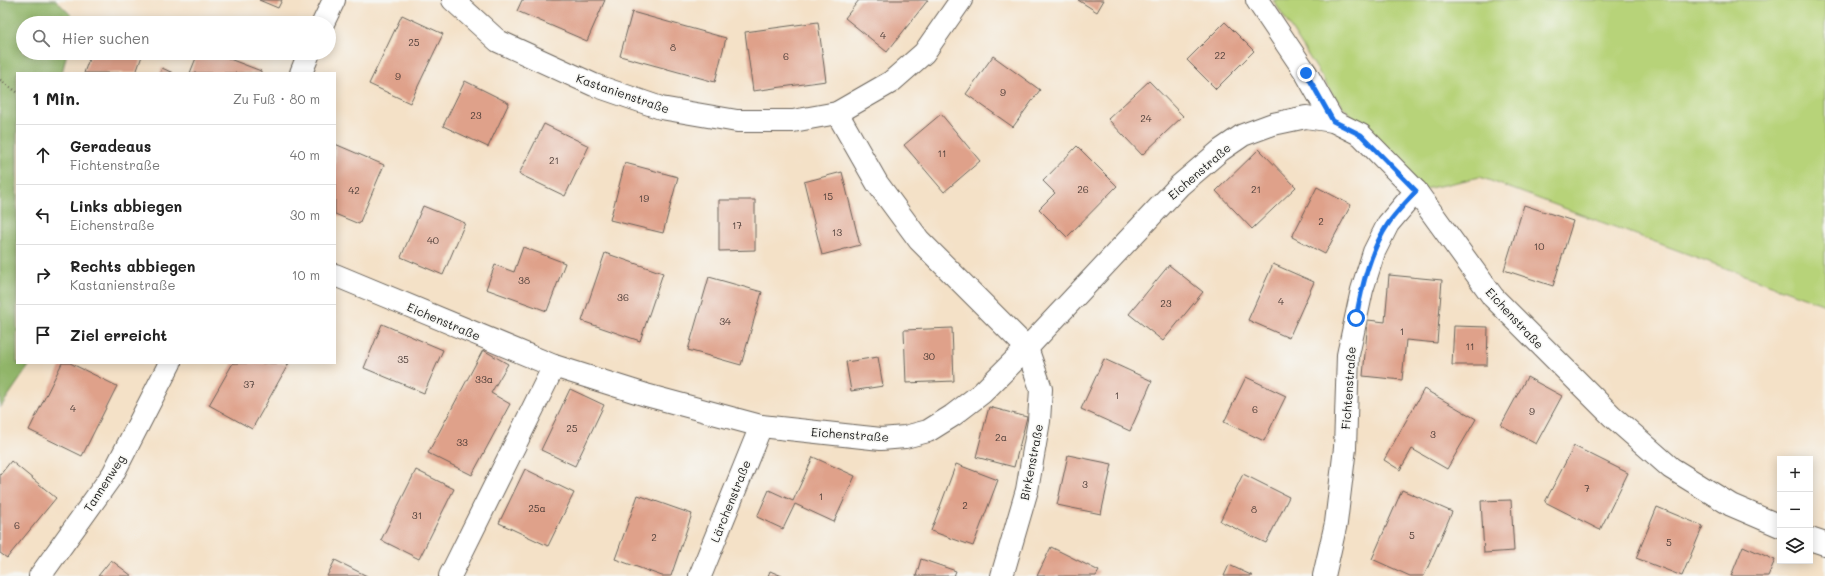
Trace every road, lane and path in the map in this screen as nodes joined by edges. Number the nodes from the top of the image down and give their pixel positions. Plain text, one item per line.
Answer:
1 (334, 0) edge
2 (453, 0) edge
3 (961, 0) edge
4 (1257, 0) edge
5 (326, 16) edge
6 (306, 60) edge
7 (301, 72) edge
8 (0, 80) edge
9 (16, 91) edge
10 (837, 113) junction
11 (1333, 121) junction
12 (1416, 191) junction
13 (336, 275) edge
14 (1027, 348) junction
15 (169, 364) edge
16 (554, 366) junction
17 (761, 426) junction
18 (1777, 525) edge
19 (1813, 540) edge
20 (1825, 544) edge
21 (40, 576) edge
22 (450, 576) edge
23 (700, 576) edge
24 (1002, 576) edge
25 (1324, 576) edge

1 - 5 street
2 - 10 street, Kastanienstraße
3 - 10 street, Kastanienstraße
4 - 11 street
6 - 7 street
8 - 9 path
10 - 14 street
11 - 12 street, Eichenstraße
11 - 14 street, Eichenstraße
12 - 18 street, Eichenstraße
12 - 25 street, Fichtenstraße
13 - 16 street, Eichenstraße
14 - 17 street, Eichenstraße
14 - 24 street, Birkenstraße
15 - 21 street, Tannenweg
16 - 17 street, Eichenstraße
16 - 22 street
17 - 23 street, Lärchenstraße
19 - 20 street

